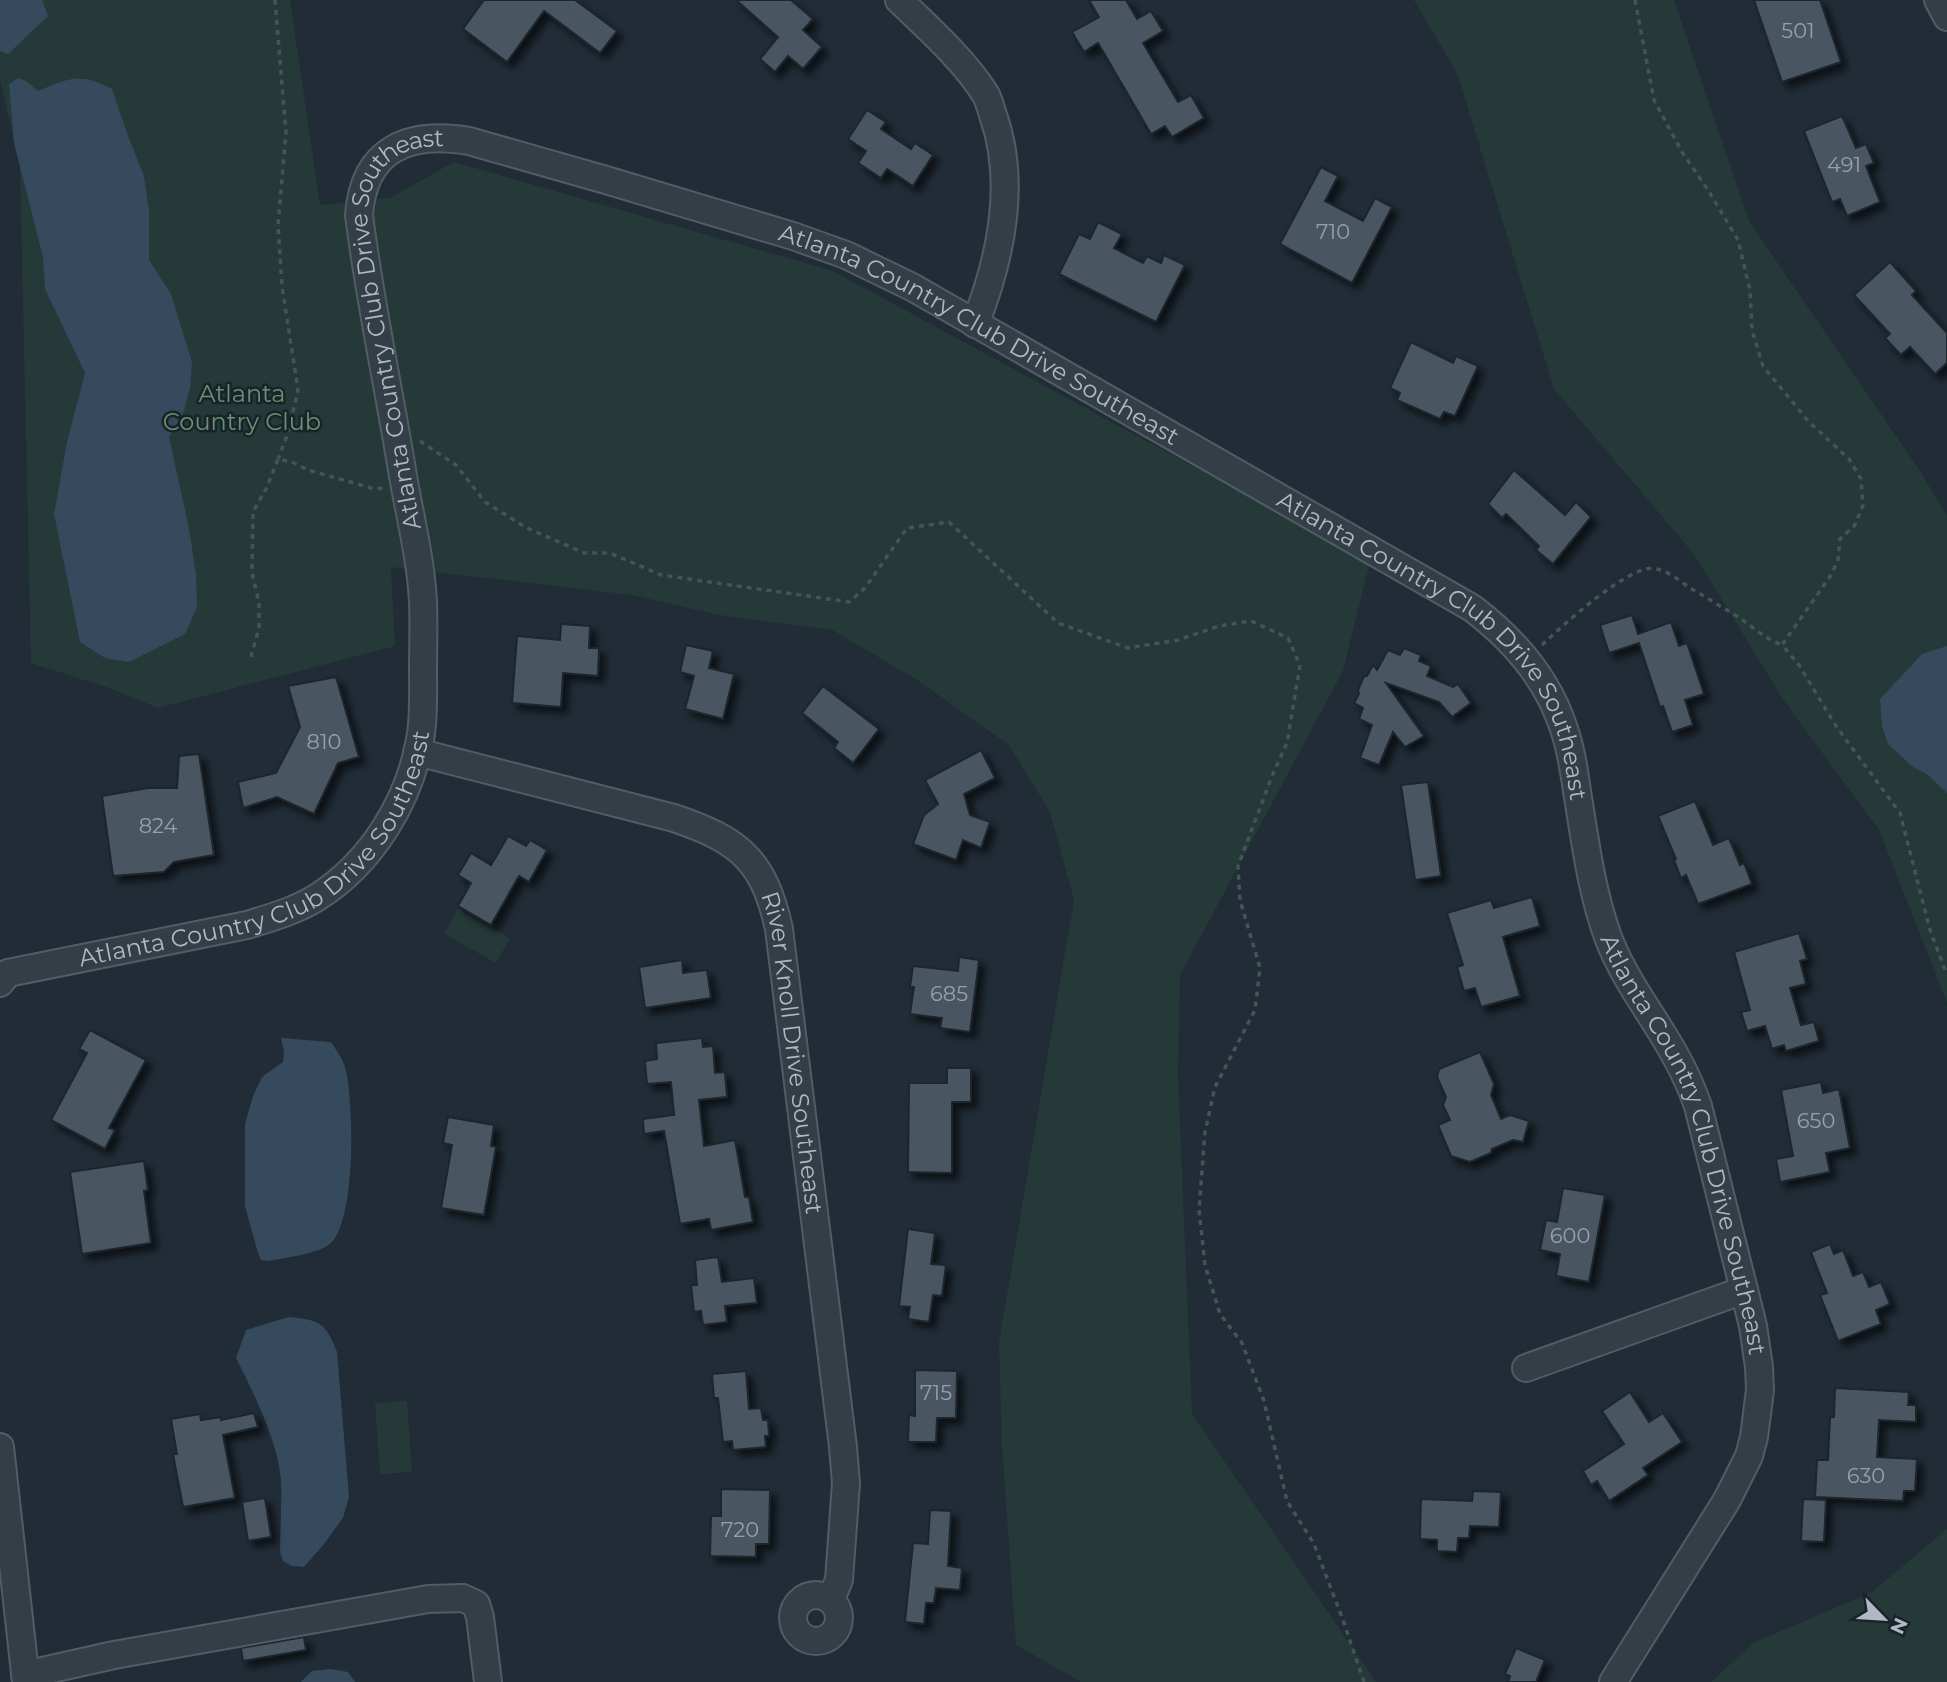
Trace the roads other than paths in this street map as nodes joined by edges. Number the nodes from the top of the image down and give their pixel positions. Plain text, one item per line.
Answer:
1 (899, 0) edge
2 (1938, 0) edge
3 (1947, 17) edge
4 (975, 324) junction
5 (418, 752) junction
6 (3, 974) edge
7 (1744, 1290) junction
8 (1526, 1368) dead end
9 (0, 1447) edge
10 (3, 1489) edge
11 (831, 1599) dead end
12 (19, 1673) edge
13 (488, 1682) edge
14 (1613, 1682) edge

1 - 4 street
2 - 3 street
4 - 5 street, Atlanta Country Club Drive Southeast
4 - 7 street, Atlanta Country Club Drive Southeast
5 - 6 street, Atlanta Country Club Drive Southeast
5 - 11 street, River Knoll Drive Southeast
7 - 8 street
7 - 14 street, Atlanta Country Club Drive Southeast
9 - 10 street
10 - 12 street
12 - 13 street

